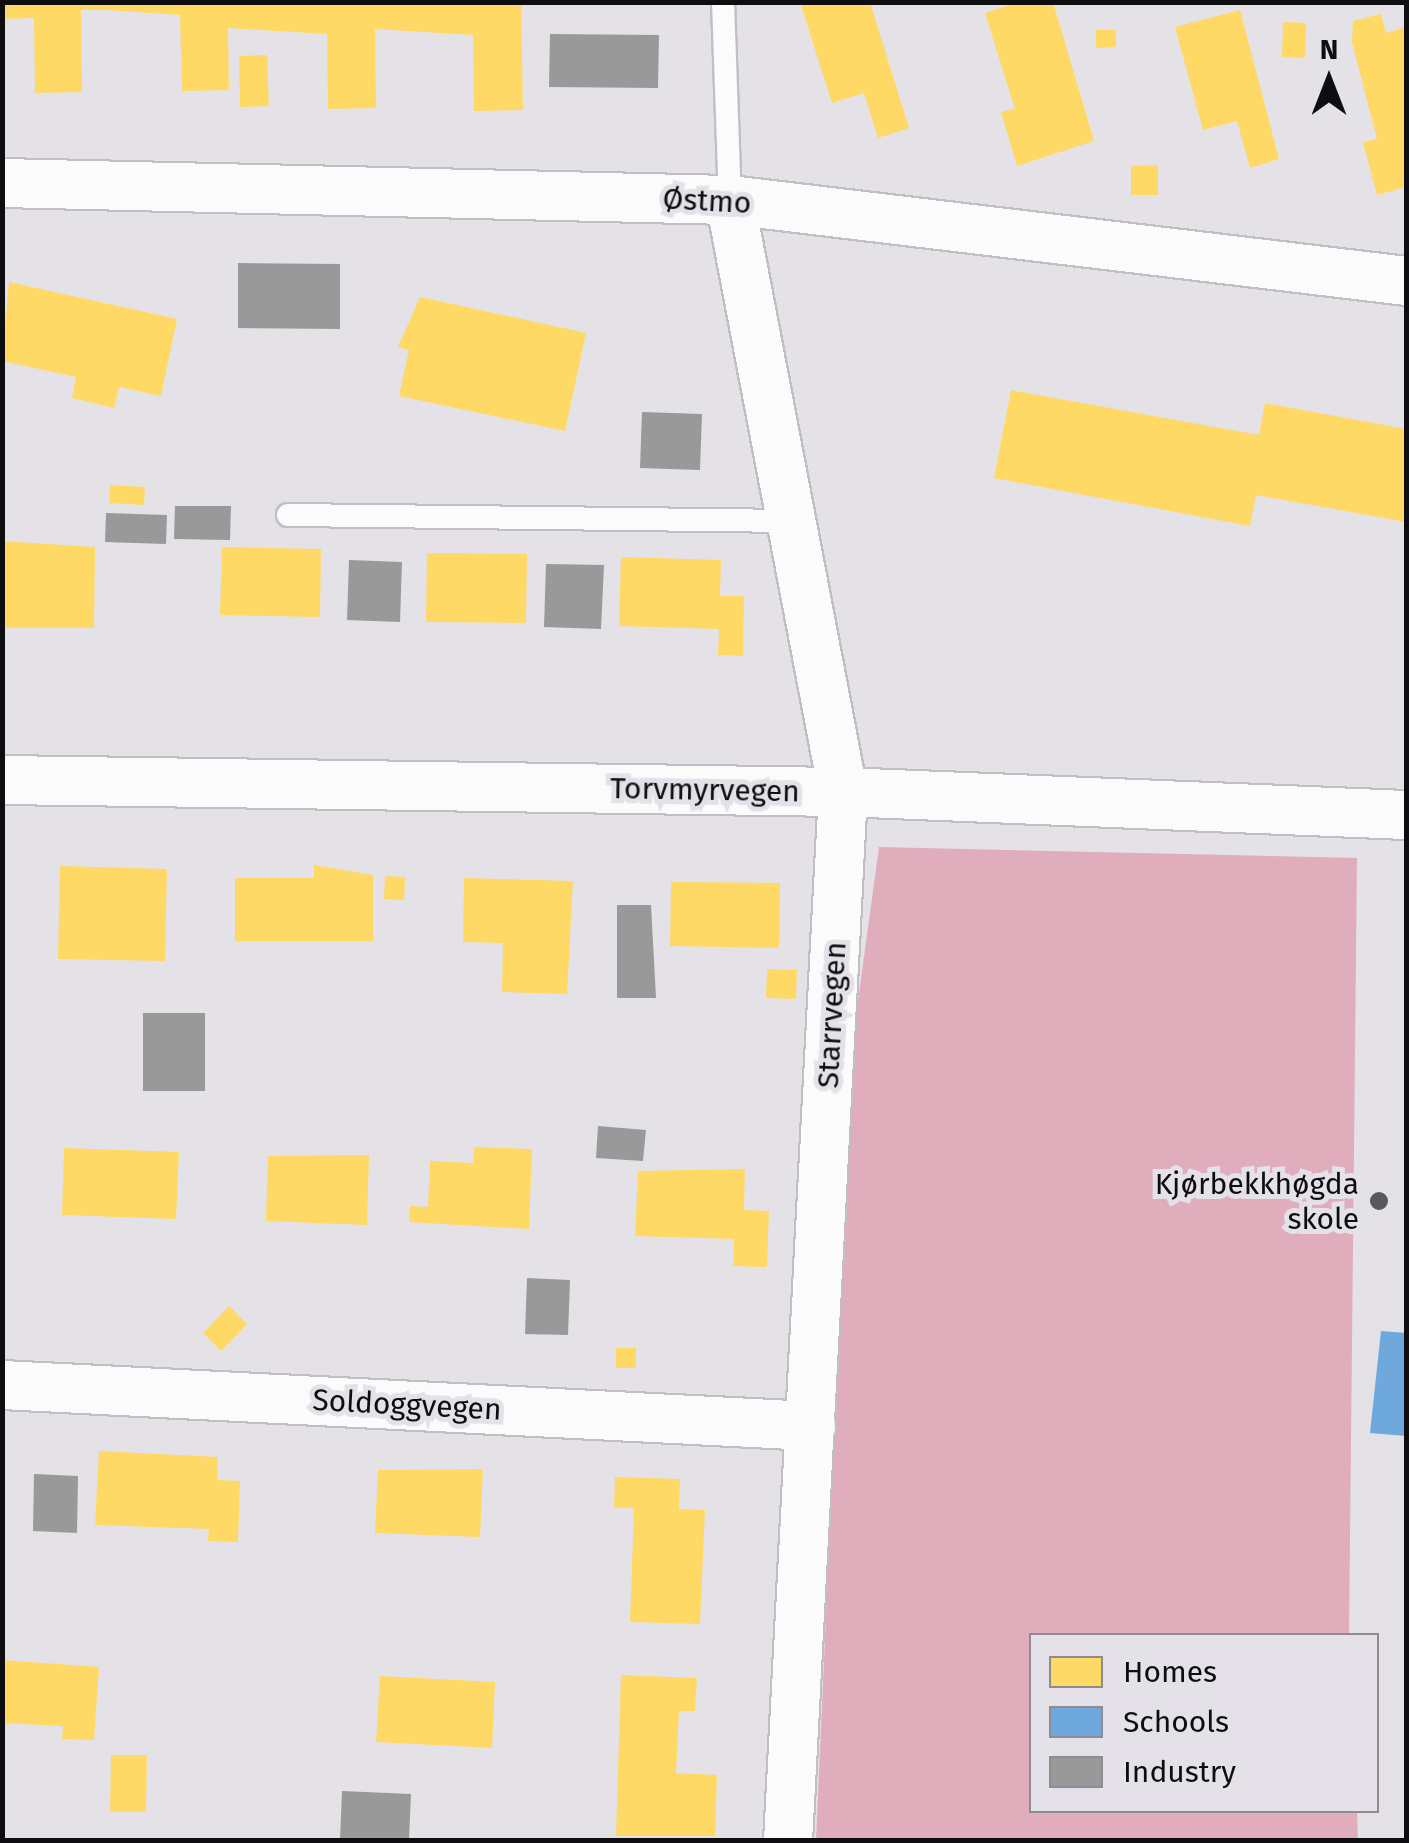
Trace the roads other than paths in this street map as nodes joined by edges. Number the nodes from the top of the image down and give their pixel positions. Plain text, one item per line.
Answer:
1 (723, 2) edge
2 (2, 184) edge
3 (730, 200) junction
4 (1406, 281) edge
5 (288, 514) dead end
6 (792, 521) junction
7 (2, 780) edge
8 (843, 792) junction
9 (1406, 816) edge
10 (2, 1385) edge
11 (811, 1426) junction
12 (788, 1840) edge

1 - 3 lane
2 - 3 street, Østmo
3 - 4 street, Østmo
3 - 6 street, Starrvegen
5 - 6 lane
6 - 8 street, Starrvegen
7 - 8 street, Torvmyrvegen
8 - 9 street, Torvmyrvegen
8 - 11 street, Starrvegen
10 - 11 street, Soldoggvegen
11 - 12 street, Starrvegen

